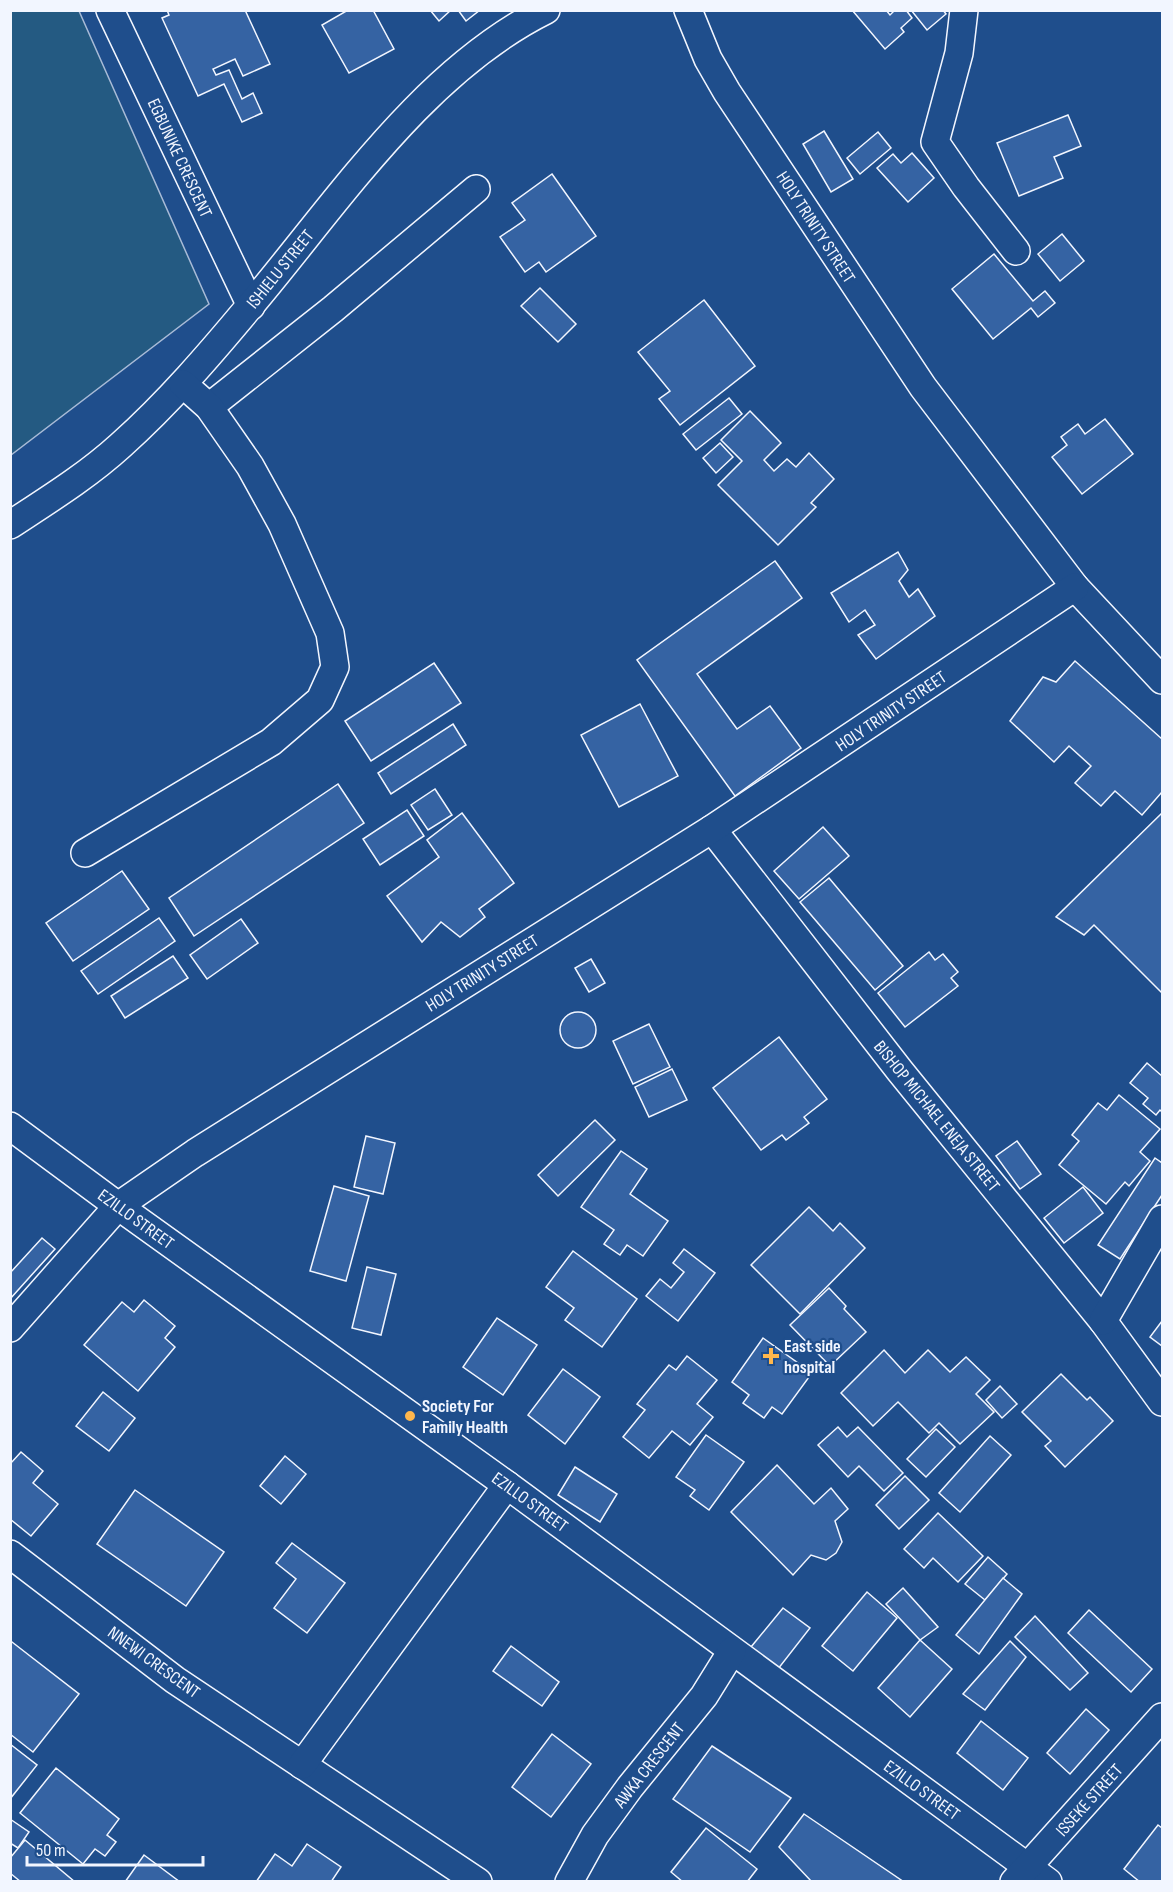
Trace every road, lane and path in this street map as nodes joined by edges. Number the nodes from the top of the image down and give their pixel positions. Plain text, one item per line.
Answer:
1 (110, 10) edge
2 (546, 10) edge
3 (688, 10) edge
4 (964, 10) edge
5 (476, 189) dead end
6 (1016, 251) dead end
7 (251, 306) junction
8 (183, 384) junction
9 (209, 407) junction
10 (10, 525) edge
11 (1075, 587) junction
12 (1162, 680) edge
13 (712, 829) junction
14 (85, 853) dead end
15 (10, 1126) edge
16 (118, 1206) junction
17 (1162, 1219) edge
18 (1104, 1321) junction
19 (10, 1328) edge
20 (1162, 1402) edge
21 (507, 1485) junction
22 (10, 1554) edge
23 (732, 1651) junction
24 (1162, 1717) edge
25 (302, 1765) junction
26 (1020, 1874) edge
27 (478, 1881) edge
28 (569, 1881) edge
29 (1048, 1881) edge

1 - 7 street, EGBUNIKE CRESCENT
2 - 7 street, ISHIELU STREET
3 - 11 street, HOLY TRINITY STREET
4 - 6 street
5 - 9 street
7 - 8 street, ISHIELU STREET
8 - 9 street
8 - 10 street, ISHIELU STREET
9 - 14 street
11 - 12 street
11 - 13 street, HOLY TRINITY STREET
13 - 16 street, HOLY TRINITY STREET
13 - 18 street, BISHOP MICHAEL ENEJA STREET
15 - 16 street, EZILLO STREET
16 - 19 street, HOLY TRINITY STREET
16 - 21 street, EZILLO STREET
17 - 18 street
18 - 20 street, BISHOP MICHAEL ENEJA STREET
21 - 23 street, EZILLO STREET
21 - 25 street
22 - 25 street, NNEWI CRESCENT
23 - 26 street, EZILLO STREET
23 - 28 street, AWKA CRESCENT
24 - 26 street, ISSEKE STREET
25 - 27 street, NNEWI CRESCENT
26 - 29 street, EZILLO STREET

